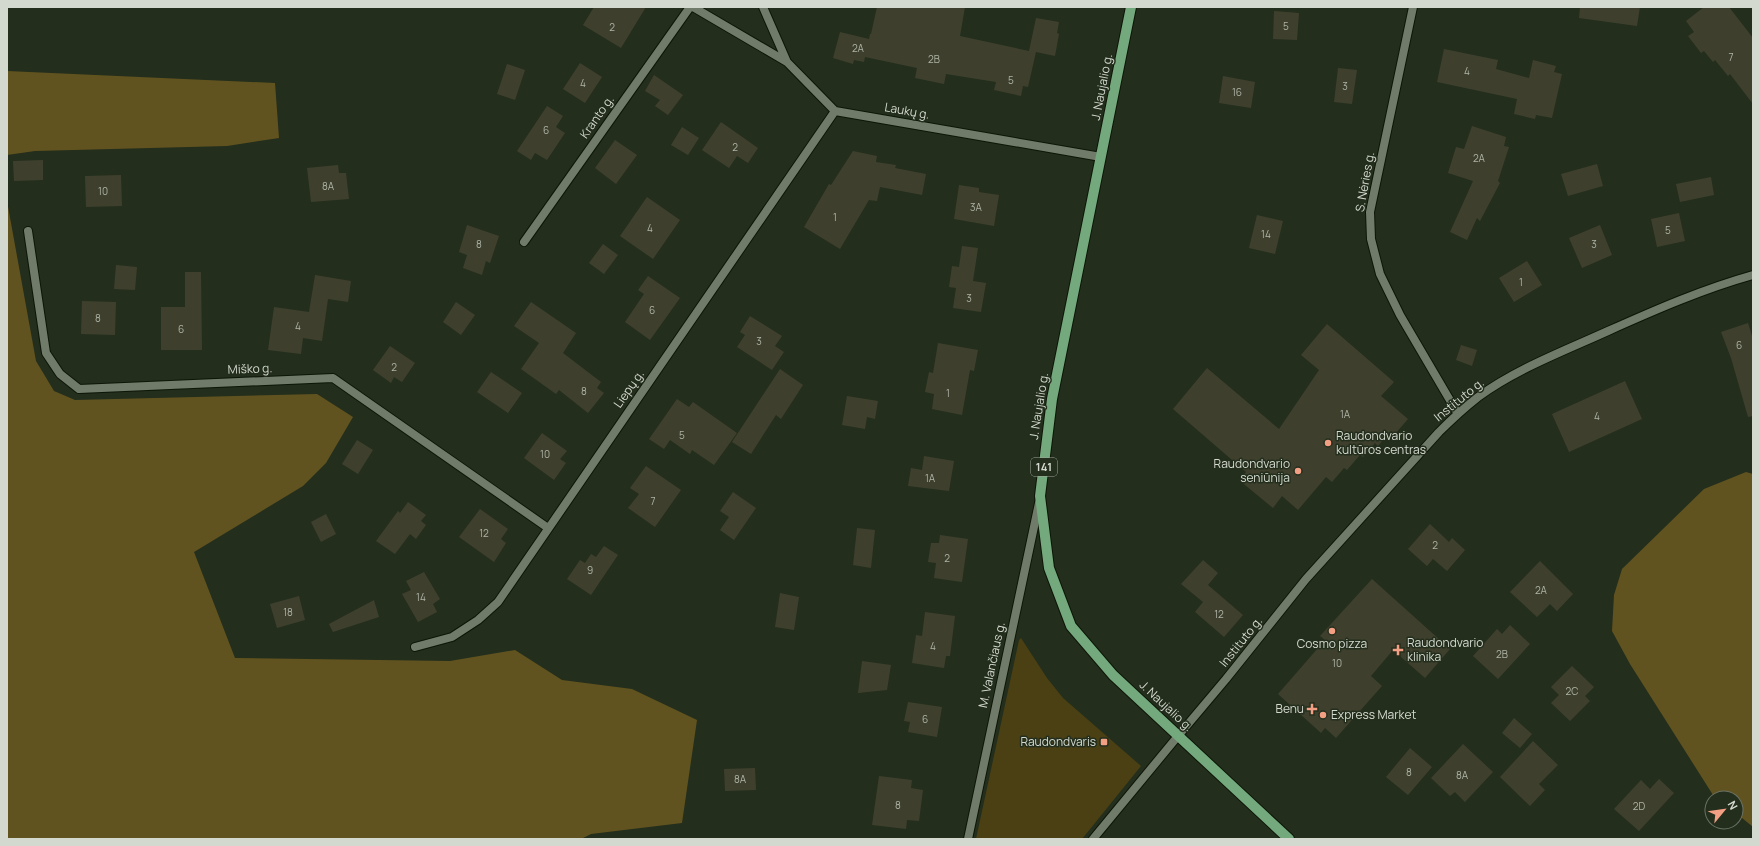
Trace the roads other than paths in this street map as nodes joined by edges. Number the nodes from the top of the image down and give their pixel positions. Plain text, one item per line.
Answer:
1 (692, 7) edge
2 (763, 7) edge
3 (1131, 7) edge
4 (1413, 7) edge
5 (787, 62) junction
6 (836, 111) junction
7 (1101, 157) junction
8 (28, 231) dead end
9 (524, 242) dead end
10 (1753, 275) edge
11 (1458, 414) junction
12 (1040, 496) junction
13 (548, 528) junction
14 (415, 647) dead end
15 (1178, 736) junction
16 (968, 839) edge
17 (1093, 839) edge
18 (1289, 839) edge

1 - 5 street
1 - 9 street, Kranto g.
2 - 5 street
3 - 7 main road, J. Naujalio g. / 141
4 - 11 street, S. Nėries g.
5 - 6 street
6 - 7 street, Laukų g.
6 - 13 street, Liepų g.
7 - 12 main road, J. Naujalio g. / 141
8 - 13 street, Miško g.
10 - 11 street, Instituto g.
11 - 15 street, Instituto g.
12 - 15 main road, J. Naujalio g. / 141
12 - 16 street, M. Valančiaus g.
13 - 14 street, Liepų g.
15 - 17 street, Instituto g.
15 - 18 main road, J. Naujalio g. / 141

